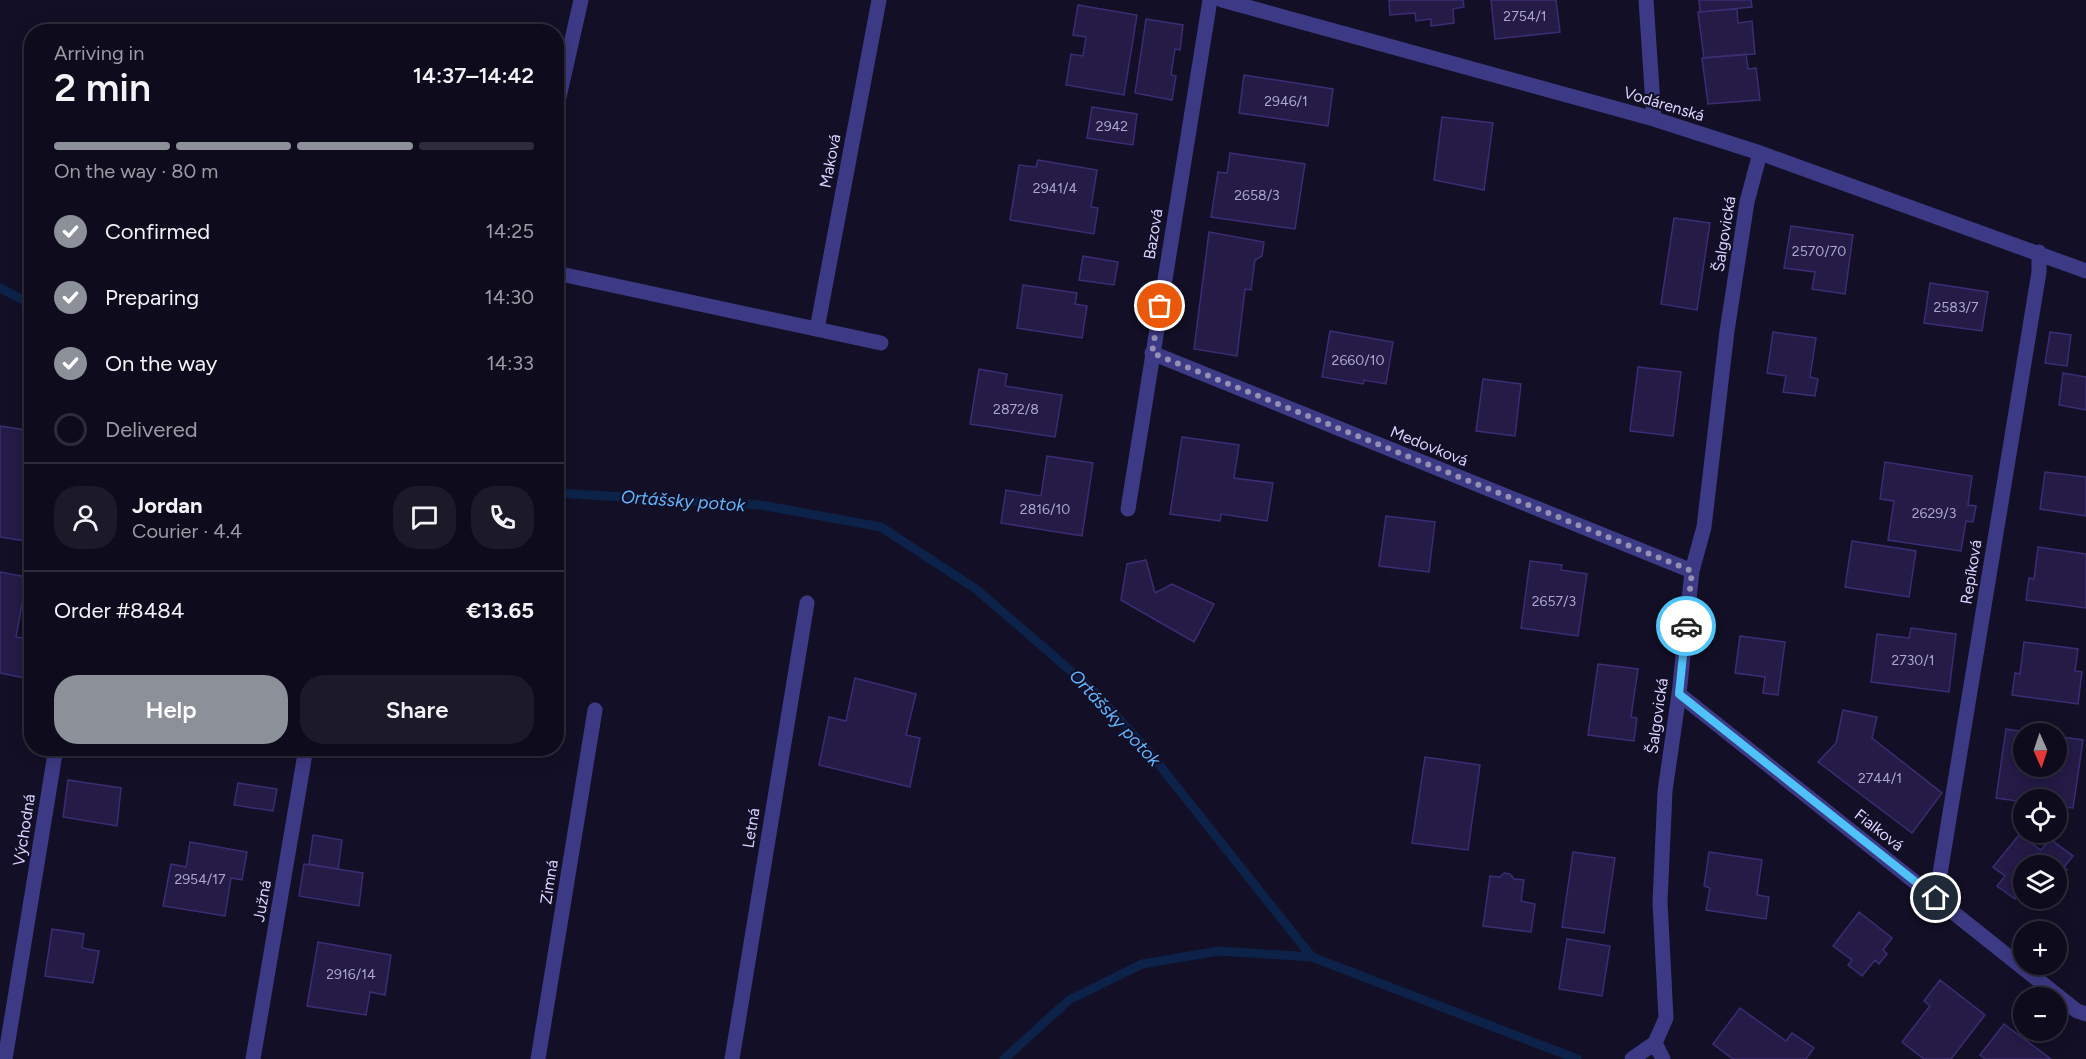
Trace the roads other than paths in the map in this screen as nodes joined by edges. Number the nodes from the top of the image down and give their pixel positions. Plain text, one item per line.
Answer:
1 (581, 0) edge
2 (879, 0) edge
3 (1210, 0) edge
4 (1222, 0) edge
5 (1646, 0) edge
6 (564, 75) edge
7 (1654, 118) junction
8 (1760, 153) junction
9 (2039, 252) junction
10 (2086, 271) edge
11 (564, 275) edge
12 (817, 329) junction
13 (881, 343) dead end
14 (1152, 353) junction
15 (1128, 509) dead end
16 (1692, 571) junction
17 (807, 603) dead end
18 (1679, 694) junction
19 (595, 710) dead end
20 (55, 756) edge
21 (305, 756) edge
22 (1936, 898) junction
23 (2086, 1014) edge
24 (1654, 1043) junction
25 (5, 1059) edge
26 (253, 1059) edge
27 (538, 1059) edge
28 (732, 1059) edge
29 (1632, 1059) edge
30 (1663, 1059) edge

1 - 6 street
2 - 12 street, Maková
3 - 14 street, Bazová
4 - 7 street, Vodárenská
5 - 7 street
7 - 8 street, Vodárenská
8 - 9 street, Vodárenská
8 - 16 street, Šalgovická
9 - 10 street, Vodárenská
9 - 22 street, Repíková
11 - 12 street
12 - 13 street
14 - 15 street, Bazová
14 - 16 street, Medovková
16 - 18 street, Šalgovická
17 - 28 street, Letná
18 - 22 street, Fialková
18 - 24 street, Šalgovická
19 - 27 street, Zimná
20 - 25 street, Východná
21 - 26 street, Južná
22 - 23 street, Fialková
24 - 29 street
24 - 30 street

